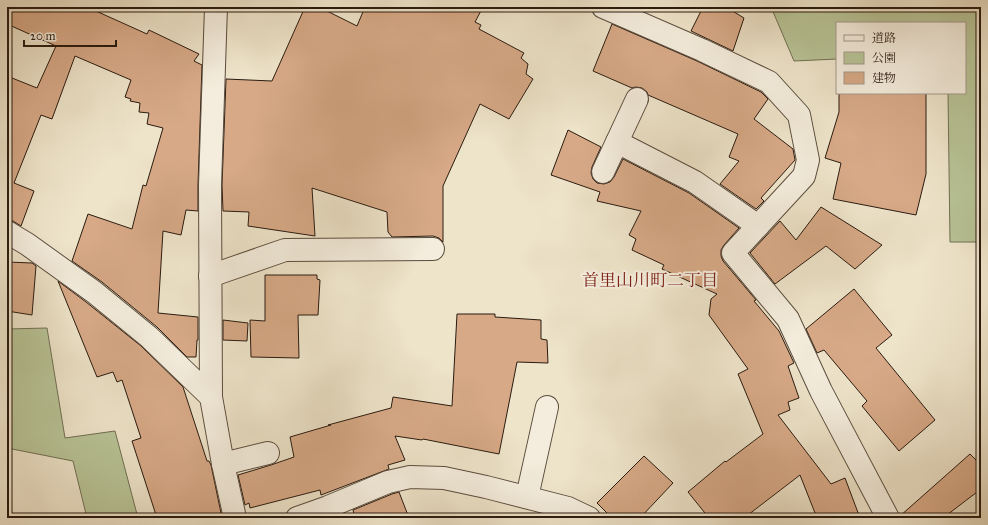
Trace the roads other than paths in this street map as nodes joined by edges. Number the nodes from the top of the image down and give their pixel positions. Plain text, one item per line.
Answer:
1 (216, 7) edge
2 (602, 7) edge
3 (637, 99) dead end
4 (617, 142) junction
5 (603, 172) dead end
6 (758, 226) junction
7 (7, 232) edge
8 (433, 249) dead end
9 (210, 276) junction
10 (211, 397) junction
11 (547, 407) dead end
12 (268, 453) dead end
13 (223, 464) junction
14 (527, 497) junction
15 (333, 512) edge
16 (235, 518) edge
17 (297, 518) edge
18 (589, 518) edge
19 (888, 518) edge

1 - 9 street
2 - 6 street
3 - 4 street
4 - 5 street
4 - 6 street
6 - 19 street
7 - 10 street
8 - 9 street
9 - 10 street
10 - 13 street
11 - 14 street
12 - 13 street
13 - 16 street
14 - 15 street
14 - 18 street
15 - 17 street

